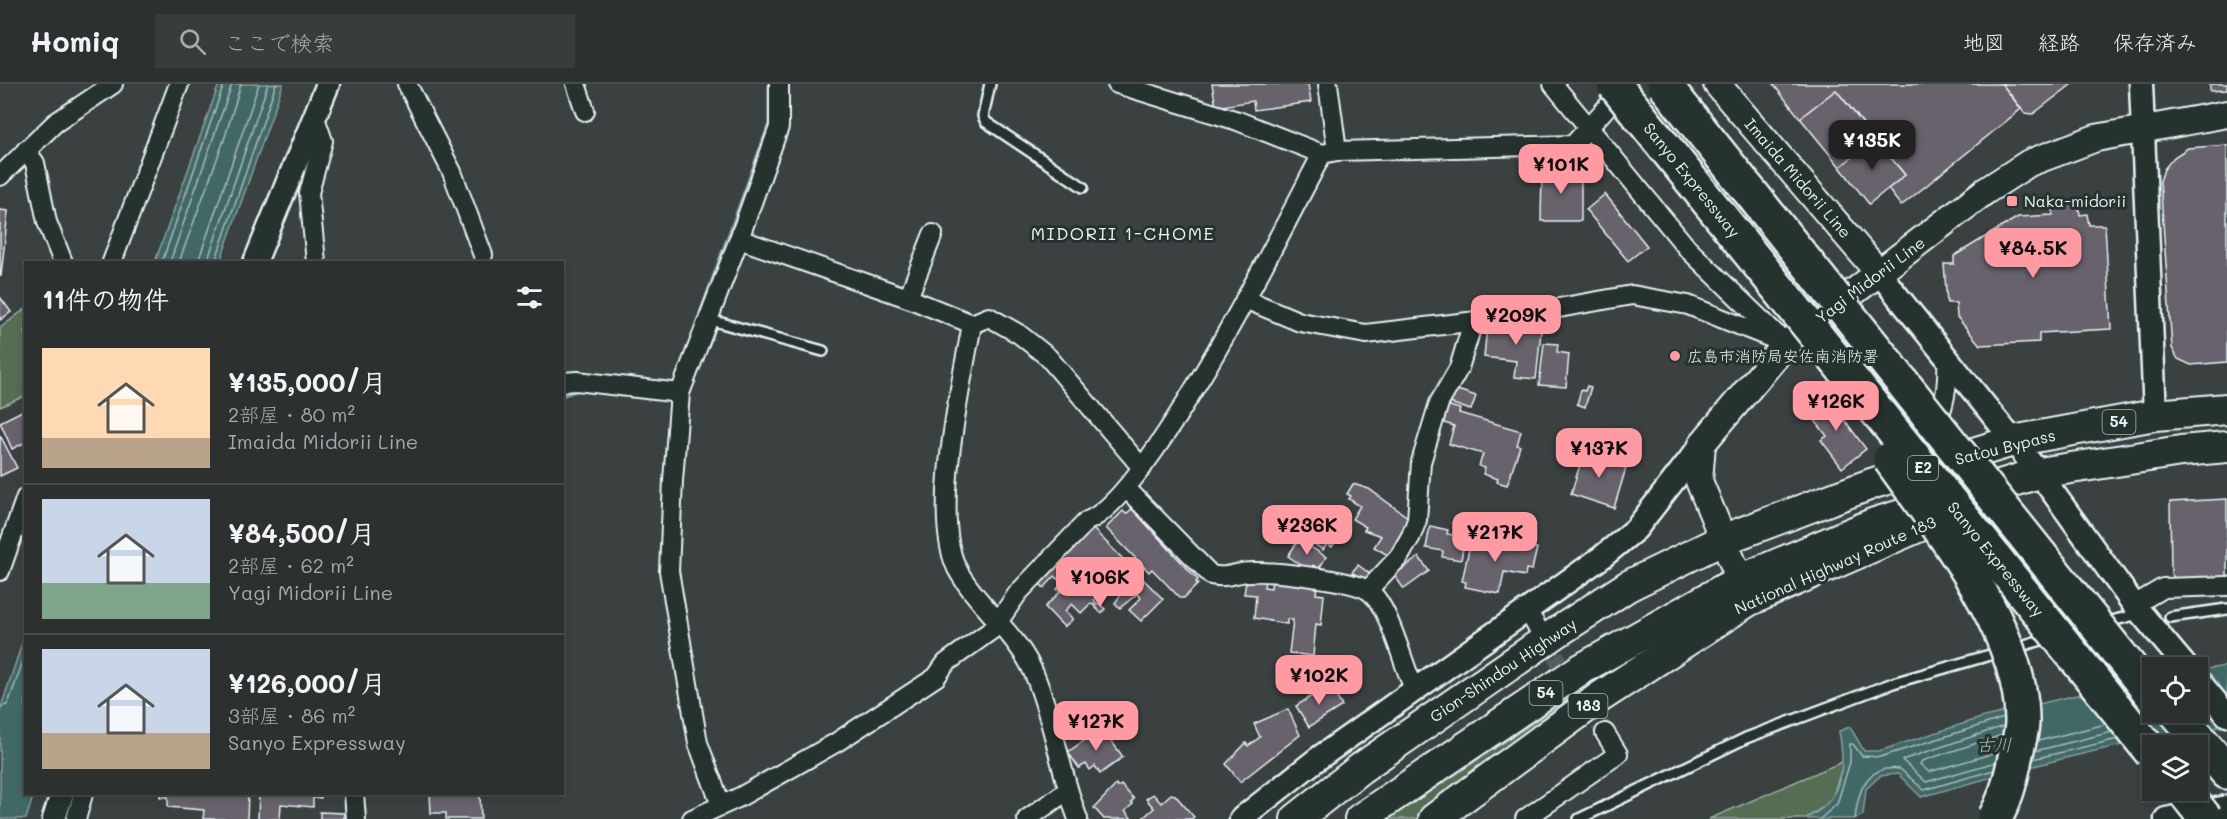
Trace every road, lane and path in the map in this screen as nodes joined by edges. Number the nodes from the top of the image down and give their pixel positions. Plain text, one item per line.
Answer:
1 (113, 84) edge
2 (178, 84) edge
3 (328, 84) edge
4 (407, 84) edge
5 (576, 84) edge
6 (779, 84) edge
7 (990, 84) edge
8 (1117, 84) edge
9 (1328, 84) edge
10 (1553, 84) edge
11 (1614, 84) edge
12 (1627, 84) edge
13 (1664, 84) edge
14 (1717, 84) edge
15 (2141, 84) edge
16 (585, 111) dead end
17 (2227, 114) edge
18 (314, 115) junction
19 (1591, 128) junction
20 (2141, 128) junction
21 (26, 150) junction
22 (1330, 152) junction
23 (0, 176) edge
24 (1694, 183) junction
25 (1083, 187) dead end
26 (933, 234) dead end
27 (739, 240) junction
28 (483, 255) dead end
29 (63, 261) edge
30 (112, 261) edge
31 (255, 261) edge
32 (316, 261) edge
33 (1878, 273) junction
34 (908, 298) junction
35 (1245, 299) junction
36 (707, 319) junction
37 (1473, 322) junction
38 (972, 324) junction
39 (1786, 344) junction
40 (822, 351) dead end
41 (1947, 358) junction
42 (564, 382) edge
43 (680, 393) junction
44 (2227, 409) edge
45 (2155, 415) junction
46 (2013, 441) junction
47 (1702, 444) junction
48 (2227, 447) edge
49 (1142, 468) junction
50 (2039, 473) junction
51 (1874, 483) junction
52 (1126, 488) junction
53 (24, 500) edge
54 (7, 530) edge
55 (1722, 540) junction
56 (0, 553) edge
57 (0, 572) edge
58 (2227, 586) edge
59 (1368, 590) junction
60 (1744, 591) junction
61 (2073, 594) junction
62 (2227, 609) edge
63 (2149, 615) junction
64 (1000, 622) junction
65 (2085, 628) dead end
66 (2064, 634) dead end
67 (2179, 657) edge
68 (2142, 673) edge
69 (2142, 682) edge
70 (1415, 691) junction
71 (2208, 692) edge
72 (2227, 715) edge
73 (2174, 723) edge
74 (2185, 723) edge
75 (1605, 734) tunnel mouth
76 (2184, 735) edge
77 (2142, 741) edge
78 (2208, 765) edge
79 (1361, 768) junction
80 (2227, 772) edge
81 (1067, 790) junction
82 (2227, 790) edge
83 (62, 795) edge
84 (83, 795) edge
85 (354, 795) edge
86 (2192, 801) edge
87 (721, 805) junction
88 (2227, 807) edge
89 (54, 819) edge
90 (76, 819) edge
91 (356, 819) edge
92 (692, 819) edge
93 (1027, 819) edge
94 (1078, 819) edge
95 (1241, 819) edge
96 (1283, 819) edge
97 (1296, 819) edge
98 (1360, 819) edge
99 (1434, 819) edge
100 (1525, 819) edge
101 (1580, 819) edge
102 (1994, 819) edge
103 (2166, 819) edge
104 (2206, 819) edge

1 - 21 street
2 - 30 street
3 - 18 street
4 - 28 street
5 - 16 street
6 - 27 street
7 - 25 lane
8 - 22 street
9 - 22 street
10 - 19 street
11 - 24 highway, Sanyo Expressway / E2, bridge
12 - 19 street
13 - 61 highway, E2, bridge
14 - 33 main road, Imaida Midorii Line
15 - 20 street
17 - 20 main road, Yagi Midorii Line
18 - 31 street
18 - 32 street
19 - 22 street
19 - 39 street
20 - 33 main road, Yagi Midorii Line
20 - 45 street
21 - 23 street
21 - 29 street
22 - 35 street
24 - 77 highway, Sanyo Expressway / E2, bridge
24 - 102 highway, bridge
26 - 34 street
27 - 34 street
27 - 36 street
33 - 39 main road, Yagi Midorii Line
33 - 41 street
34 - 38 street
35 - 37 street
35 - 49 street
36 - 40 lane
36 - 43 street
37 - 39 street
37 - 59 street
38 - 49 street
38 - 64 street
39 - 47 main road, Yagi Midorii Line
41 - 46 street
41 - 51 street
42 - 43 street
43 - 87 street
44 - 45 highway, Satou Bypass / 54
45 - 46 highway, Satou Bypass / 54
46 - 50 street
46 - 51 highway, Satou Bypass / 54
47 - 55 main road
47 - 70 street
48 - 50 highway, Satou Bypass / 54
49 - 52 street
50 - 60 highway, National Highway Route 183 / 183
50 - 63 street
51 - 55 highway, Satou Bypass / 54
52 - 59 street
52 - 64 street
53 - 54 street
54 - 56 street
54 - 57 street
55 - 60 main road
55 - 79 highway, Gion-Shindou Highway / 54
58 - 63 street
59 - 70 street
60 - 98 highway, 54
60 - 99 highway, National Highway Route 183 / 183
61 - 68 highway, bridge
61 - 69 highway, E2, bridge
62 - 63 lane
63 - 65 lane
63 - 67 street
64 - 81 street
64 - 87 street
66 - 101 lane
70 - 95 street
71 - 72 street
73 - 76 highway
74 - 80 highway
75 - 100 street
78 - 82 highway
79 - 96 highway
79 - 97 highway, Gion-Shindou Highway / 54
81 - 93 street
81 - 94 street
83 - 89 street
84 - 90 street
85 - 91 street
86 - 104 highway, bridge
87 - 92 street
88 - 103 street

